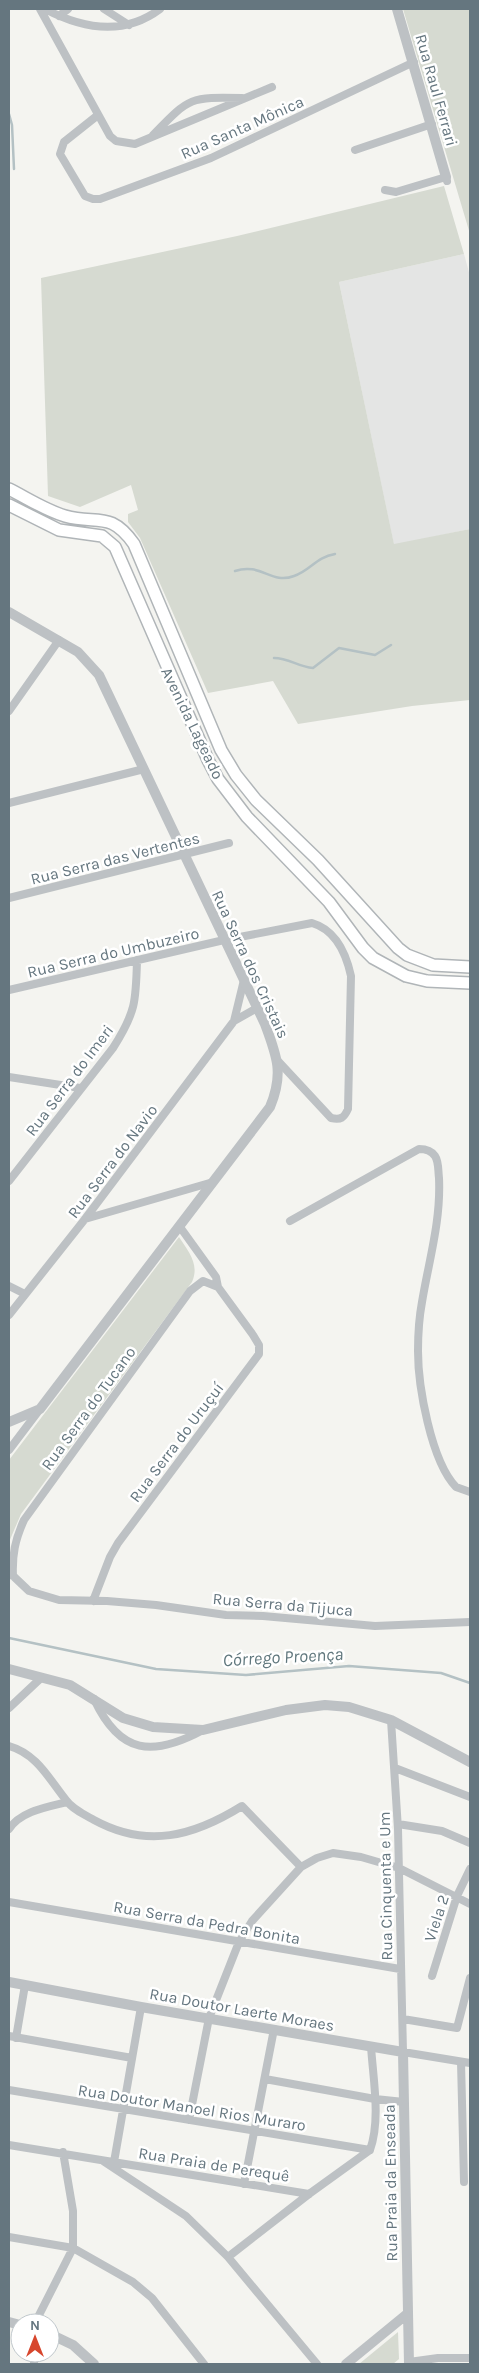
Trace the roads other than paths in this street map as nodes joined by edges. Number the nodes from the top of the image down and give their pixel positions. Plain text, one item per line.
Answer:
1 (40, 9) edge
2 (45, 9) edge
3 (68, 9) edge
4 (104, 9) edge
5 (160, 9) edge
6 (397, 9) edge
7 (59, 16) junction
8 (129, 25) junction
9 (414, 62) junction
10 (272, 87) dead end
11 (247, 98) junction
12 (98, 115) junction
13 (432, 124) junction
14 (150, 138) junction
15 (356, 150) dead end
16 (447, 179) joint
17 (385, 190) dead end
18 (9, 489) edge
19 (9, 505) edge
20 (129, 536) junction
21 (115, 547) junction
22 (9, 612) edge
23 (59, 640) junction
24 (9, 712) edge
25 (144, 769) junction
26 (9, 803) edge
27 (229, 844) dead end
28 (184, 855) junction
29 (9, 898) edge
30 (224, 940) junction
31 (137, 960) junction
32 (470, 967) edge
33 (244, 980) junction
34 (470, 983) edge
35 (9, 990) edge
36 (257, 1008) junction
37 (234, 1021) junction
38 (278, 1061) junction
39 (9, 1077) edge
40 (80, 1088) junction
41 (9, 1181) edge
42 (216, 1181) junction
43 (85, 1219) junction
44 (290, 1221) dead end
45 (180, 1227) junction
46 (9, 1286) edge
47 (218, 1287) junction
48 (24, 1294) junction
49 (9, 1314) edge
50 (40, 1409) junction
51 (9, 1422) edge
52 (9, 1450) edge
53 (470, 1492) edge
54 (11, 1574) edge
55 (94, 1601) junction
56 (470, 1622) edge
57 (9, 1669) edge
58 (41, 1678) junction
59 (93, 1698) junction
60 (9, 1708) edge
61 (391, 1720) junction
62 (204, 1730) junction
63 (9, 1746) edge
64 (470, 1762) edge
65 (395, 1768) junction
66 (470, 1797) edge
67 (67, 1802) junction
68 (398, 1824) junction
69 (9, 1829) edge
70 (470, 1843) edge
71 (301, 1867) junction
72 (399, 1868) junction
73 (470, 1869) edge
74 (457, 1896) junction
75 (9, 1902) edge
76 (470, 1904) edge
77 (239, 1942) junction
78 (400, 1969) junction
79 (432, 1976) dead end
80 (470, 1978) edge
81 (9, 1982) edge
82 (25, 1985) junction
83 (141, 2007) junction
84 (208, 2018) junction
85 (403, 2019) junction
86 (274, 2029) junction
87 (13, 2037) edge
88 (371, 2046) junction
89 (403, 2052) junction
90 (132, 2058) junction
91 (461, 2062) junction
92 (470, 2063) edge
93 (265, 2079) junction
94 (9, 2090) edge
95 (375, 2099) junction
96 (404, 2102) junction
97 (123, 2109) junction
98 (189, 2120) junction
99 (256, 2130) junction
100 (9, 2144) edge
101 (370, 2150) junction
102 (63, 2152) junction
103 (100, 2159) junction
104 (114, 2162) junction
105 (464, 2182) dead end
106 (244, 2184) junction
107 (309, 2194) junction
108 (9, 2237) edge
109 (73, 2248) junction
110 (228, 2257) junction
111 (40, 2313) edge
112 (407, 2314) junction
113 (60, 2339) edge
114 (470, 2358) edge
115 (408, 2363) edge
116 (94, 2364) edge
117 (204, 2364) edge
118 (317, 2364) edge
119 (346, 2364) edge

1 - 12 street
2 - 7 street
3 - 7 street
4 - 8 street
5 - 8 street
6 - 9 street, Rua Raul Ferrari
7 - 8 street
9 - 12 street, Rua Santa Mônica
9 - 13 street, Rua Raul Ferrari
10 - 11 street
11 - 14 street
11 - 14 street
12 - 14 street
13 - 15 street
13 - 16 street, Rua Raul Ferrari
16 - 17 street
18 - 20 main road, Avenida Lageado
19 - 21 main road
20 - 21 main road
20 - 32 main road, Avenida Lageado
21 - 34 main road, Avenida Lageado
22 - 23 street, Rua Serra dos Cristais
23 - 24 street
23 - 25 street, Rua Serra dos Cristais
25 - 26 street
25 - 28 street, Rua Serra dos Cristais
27 - 28 street, Rua Serra das Vertentes
28 - 29 street, Rua Serra das Vertentes
28 - 30 street, Rua Serra dos Cristais
30 - 31 street, Rua Serra do Umbuzeiro
30 - 33 street, Rua Serra dos Cristais
30 - 38 street
31 - 35 street, Rua Serra do Umbuzeiro
31 - 40 street, Rua Serra do Imeri
33 - 36 street, Rua Serra dos Cristais
33 - 37 street, Rua Serra do Navio
36 - 37 street, Rua Serra do Navio
36 - 38 street, Rua Serra dos Cristais
37 - 43 street, Rua Serra do Navio
38 - 42 street, Rua Serra dos Cristais
39 - 40 street
40 - 41 street, Rua Serra do Imeri
42 - 43 street
42 - 45 street, Rua Serra dos Cristais
43 - 48 street, Rua Serra do Navio
44 - 53 street
45 - 47 street, Rua Serra do Uruçuí
45 - 50 street, Rua Serra dos Cristais
46 - 48 street
47 - 54 street, Rua Serra do Tucano
47 - 55 street, Rua Serra do Uruçuí
48 - 49 street, Rua Serra do Navio
50 - 51 street
50 - 52 street
54 - 55 street
55 - 56 street, Rua Serra da Tijuca
57 - 58 street
58 - 59 street
58 - 60 street
59 - 62 street
59 - 62 street
61 - 62 street
61 - 64 street
61 - 65 street, Rua Cinquenta e Um
63 - 67 street
65 - 66 street
65 - 68 street, Rua Cinquenta e Um
67 - 69 street
67 - 71 street
68 - 70 street
68 - 72 street, Rua Cinquenta e Um
71 - 72 street
71 - 77 street
72 - 74 street
72 - 78 street, Rua Cinquenta e Um
73 - 74 street, Viela 2
74 - 76 street
74 - 79 street, Viela 2
75 - 77 street, Rua Serra da Pedra Bonita
77 - 78 street, Rua Serra da Pedra Bonita
77 - 84 street
78 - 85 street, Rua Cinquenta e Um
80 - 85 street
81 - 82 street, Rua Doutor Laerte Moraes
82 - 83 street, Rua Doutor Laerte Moraes
82 - 87 street
83 - 84 street, Rua Doutor Laerte Moraes
83 - 90 street
84 - 86 street, Rua Doutor Laerte Moraes
84 - 98 street
85 - 89 street, Rua Cinquenta e Um
86 - 88 street, Rua Doutor Laerte Moraes
86 - 93 street
87 - 90 street
88 - 89 street, Rua Doutor Laerte Moraes
88 - 95 street
89 - 91 street, Rua Doutor Laerte Moraes
89 - 96 street, Rua Praia da Enseada
90 - 97 street
91 - 92 street, Rua Doutor Laerte Moraes
91 - 105 street
93 - 95 street
93 - 99 street
94 - 97 street, Rua Doutor Manoel Rios Muraro
95 - 96 street
95 - 101 street
96 - 112 street, Rua Praia da Enseada
97 - 98 street, Rua Doutor Manoel Rios Muraro
97 - 104 street
98 - 99 street, Rua Doutor Manoel Rios Muraro
99 - 101 street, Rua Doutor Manoel Rios Muraro
99 - 106 street
100 - 102 street, Rua Praia de Perequê
101 - 107 street
102 - 103 street, Rua Praia de Perequê
102 - 109 street
103 - 104 street, Rua Praia de Perequê
103 - 110 street
104 - 106 street, Rua Praia de Perequê
106 - 107 street, Rua Praia de Perequê
107 - 110 street
108 - 109 street
109 - 111 street
109 - 117 street
110 - 118 street
112 - 115 street, Rua Praia da Enseada
112 - 119 street
113 - 116 street
114 - 115 street

